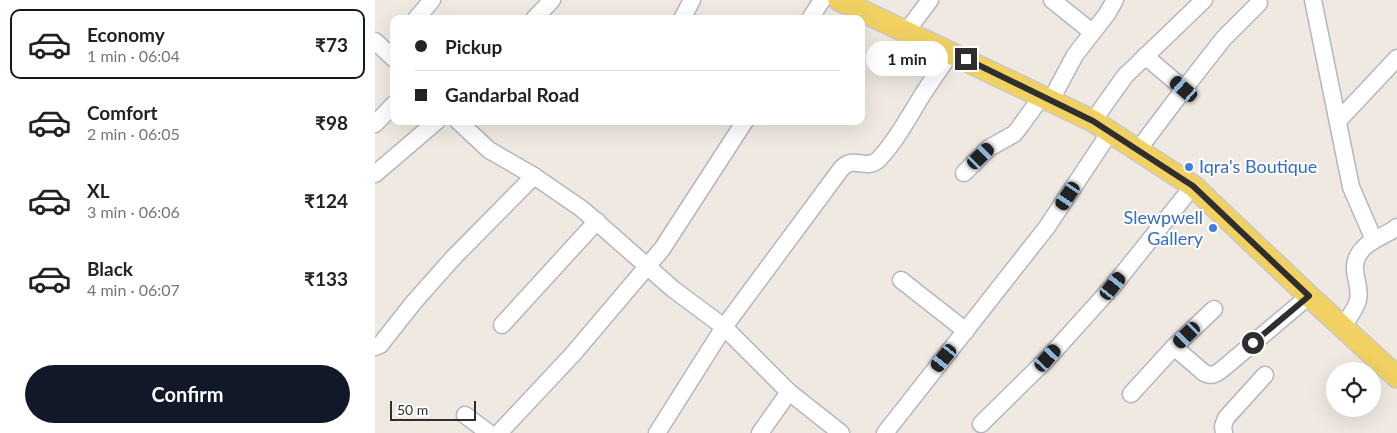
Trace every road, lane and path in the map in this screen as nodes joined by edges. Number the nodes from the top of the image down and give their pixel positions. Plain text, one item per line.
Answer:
1 (432, 0) edge
2 (552, 0) edge
3 (691, 0) edge
4 (822, 0) edge
5 (839, 0) edge
6 (930, 0) edge
7 (1053, 0) edge
8 (1115, 0) edge
9 (1204, 0) edge
10 (1313, 0) edge
11 (1259, 3) dead end
12 (419, 15) edge
13 (538, 15) edge
14 (685, 15) edge
15 (813, 15) edge
16 (906, 32) junction
17 (1092, 32) junction
18 (375, 41) edge
19 (390, 52) edge
20 (951, 52) junction
21 (1145, 56) junction
22 (1397, 58) edge
23 (1184, 89) junction
24 (1047, 98) junction
25 (390, 108) edge
26 (1093, 121) junction
27 (1338, 121) junction
28 (375, 124) edge
29 (432, 125) edge
30 (462, 125) edge
31 (742, 125) edge
32 (1110, 132) junction
33 (1138, 150) junction
34 (964, 173) dead end
35 (375, 174) edge
36 (534, 176) junction
37 (1193, 186) junction
38 (597, 221) junction
39 (1397, 227) edge
40 (1374, 240) junction
41 (647, 267) junction
42 (901, 280) dead end
43 (1309, 296) junction
44 (1214, 309) dead end
45 (502, 325) dead end
46 (724, 327) junction
47 (1343, 327) junction
48 (966, 331) junction
49 (375, 347) edge
50 (1174, 347) junction
51 (1265, 375) dead end
52 (1397, 377) edge
53 (789, 392) junction
54 (1131, 394) dead end
55 (465, 415) dead end
56 (981, 424) dead end
57 (489, 433) edge
58 (499, 433) edge
59 (657, 433) edge
60 (761, 433) edge
61 (841, 433) edge
62 (885, 433) edge
63 (1224, 433) edge

1 - 12 street
2 - 13 street
3 - 14 street
4 - 15 street
5 - 16 main road
6 - 16 street
7 - 17 street
8 - 17 street
9 - 21 street
10 - 27 street
11 - 23 street
16 - 20 main road
17 - 24 street
18 - 19 street
20 - 24 main road
20 - 46 street
21 - 23 street
21 - 26 street
22 - 27 street
23 - 33 street
24 - 26 main road
24 - 34 street
25 - 28 street
26 - 32 main road
27 - 40 street
29 - 35 street
30 - 36 street
31 - 41 street
32 - 33 main road
32 - 48 street
33 - 37 main road
36 - 38 street
36 - 49 street
37 - 43 main road
37 - 56 street
38 - 41 street
38 - 45 street
39 - 40 street
40 - 47 street
41 - 46 street
41 - 58 street
42 - 48 street
43 - 47 main road
43 - 50 street
44 - 50 street
46 - 53 street
46 - 59 street
47 - 52 main road
48 - 62 street
50 - 54 street
51 - 63 street
53 - 60 street
53 - 61 street
55 - 57 street

